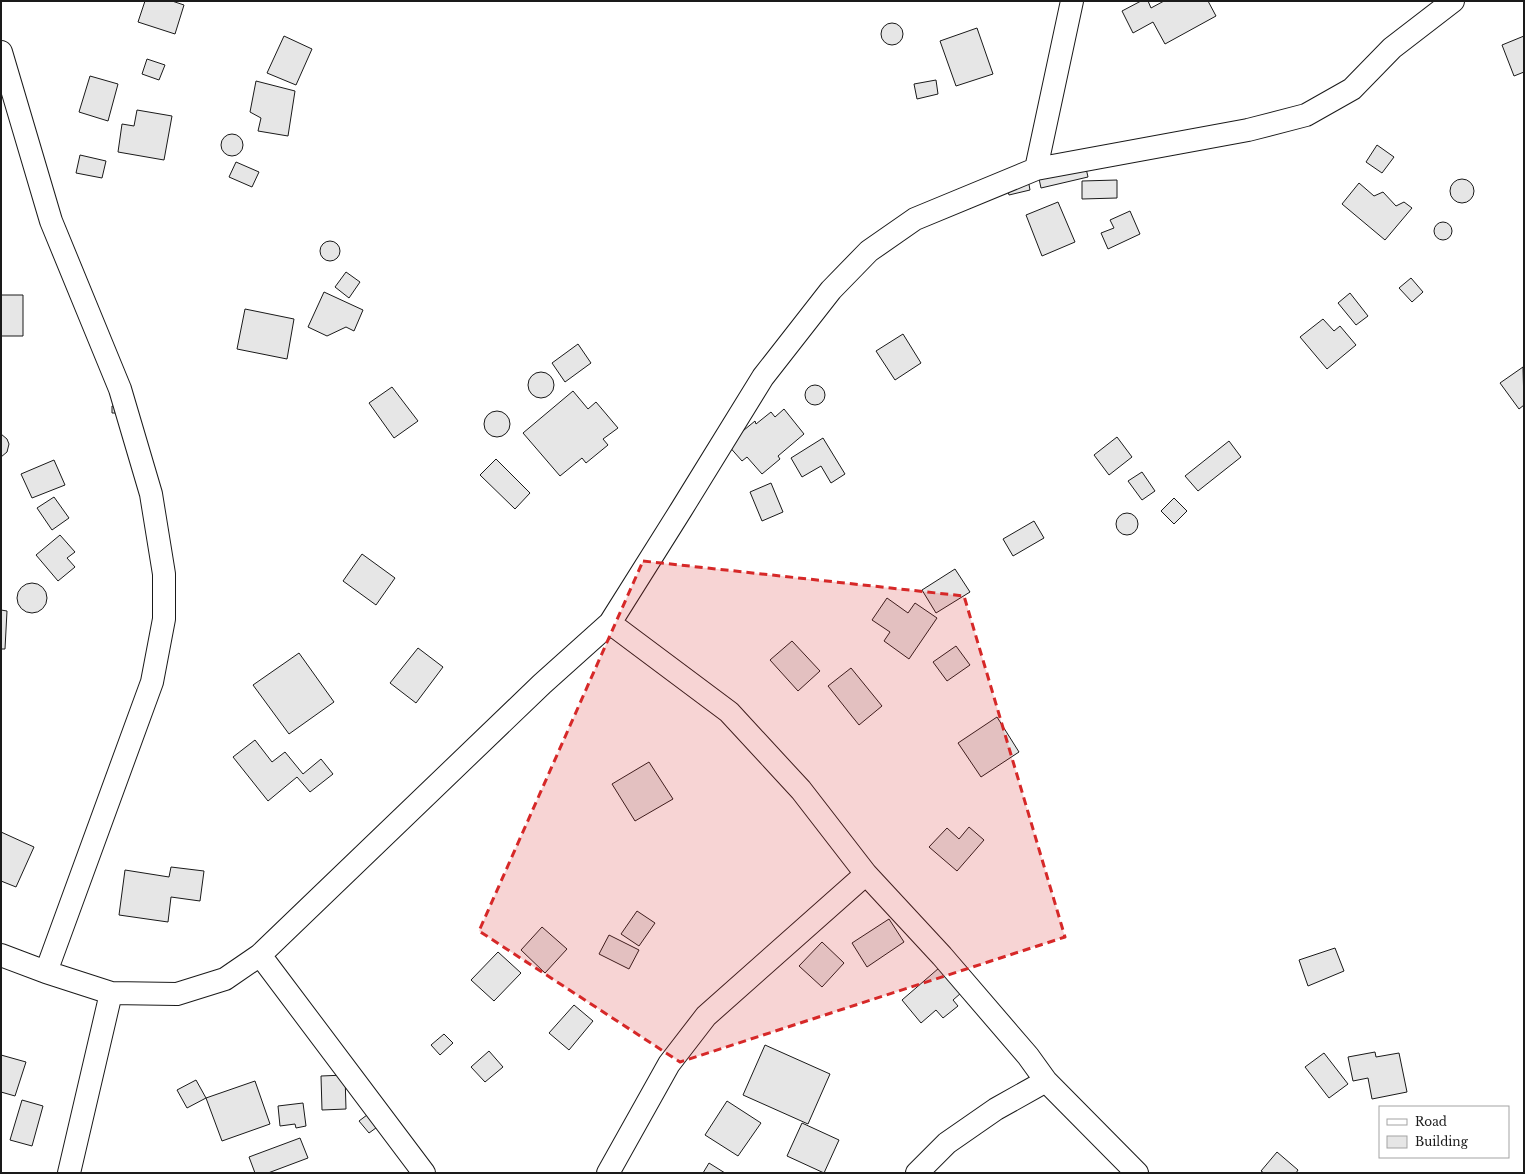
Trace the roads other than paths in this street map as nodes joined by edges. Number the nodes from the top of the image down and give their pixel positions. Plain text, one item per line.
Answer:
1 (1072, 1) edge
2 (1453, 1) edge
3 (1, 52) edge
4 (1036, 169) junction
5 (610, 623) junction
6 (866, 874) junction
7 (1, 955) edge
8 (260, 955) junction
9 (46, 972) junction
10 (111, 993) junction
11 (1046, 1081) junction
12 (69, 1173) edge
13 (424, 1173) edge
14 (608, 1173) edge
15 (917, 1173) edge
16 (1137, 1173) edge

1 - 4 street
2 - 4 street
3 - 9 street
4 - 5 street
5 - 6 street
5 - 8 street
6 - 11 street
6 - 14 street
7 - 9 street
8 - 10 street
8 - 13 street
9 - 10 street
10 - 12 street
11 - 15 street
11 - 16 street

